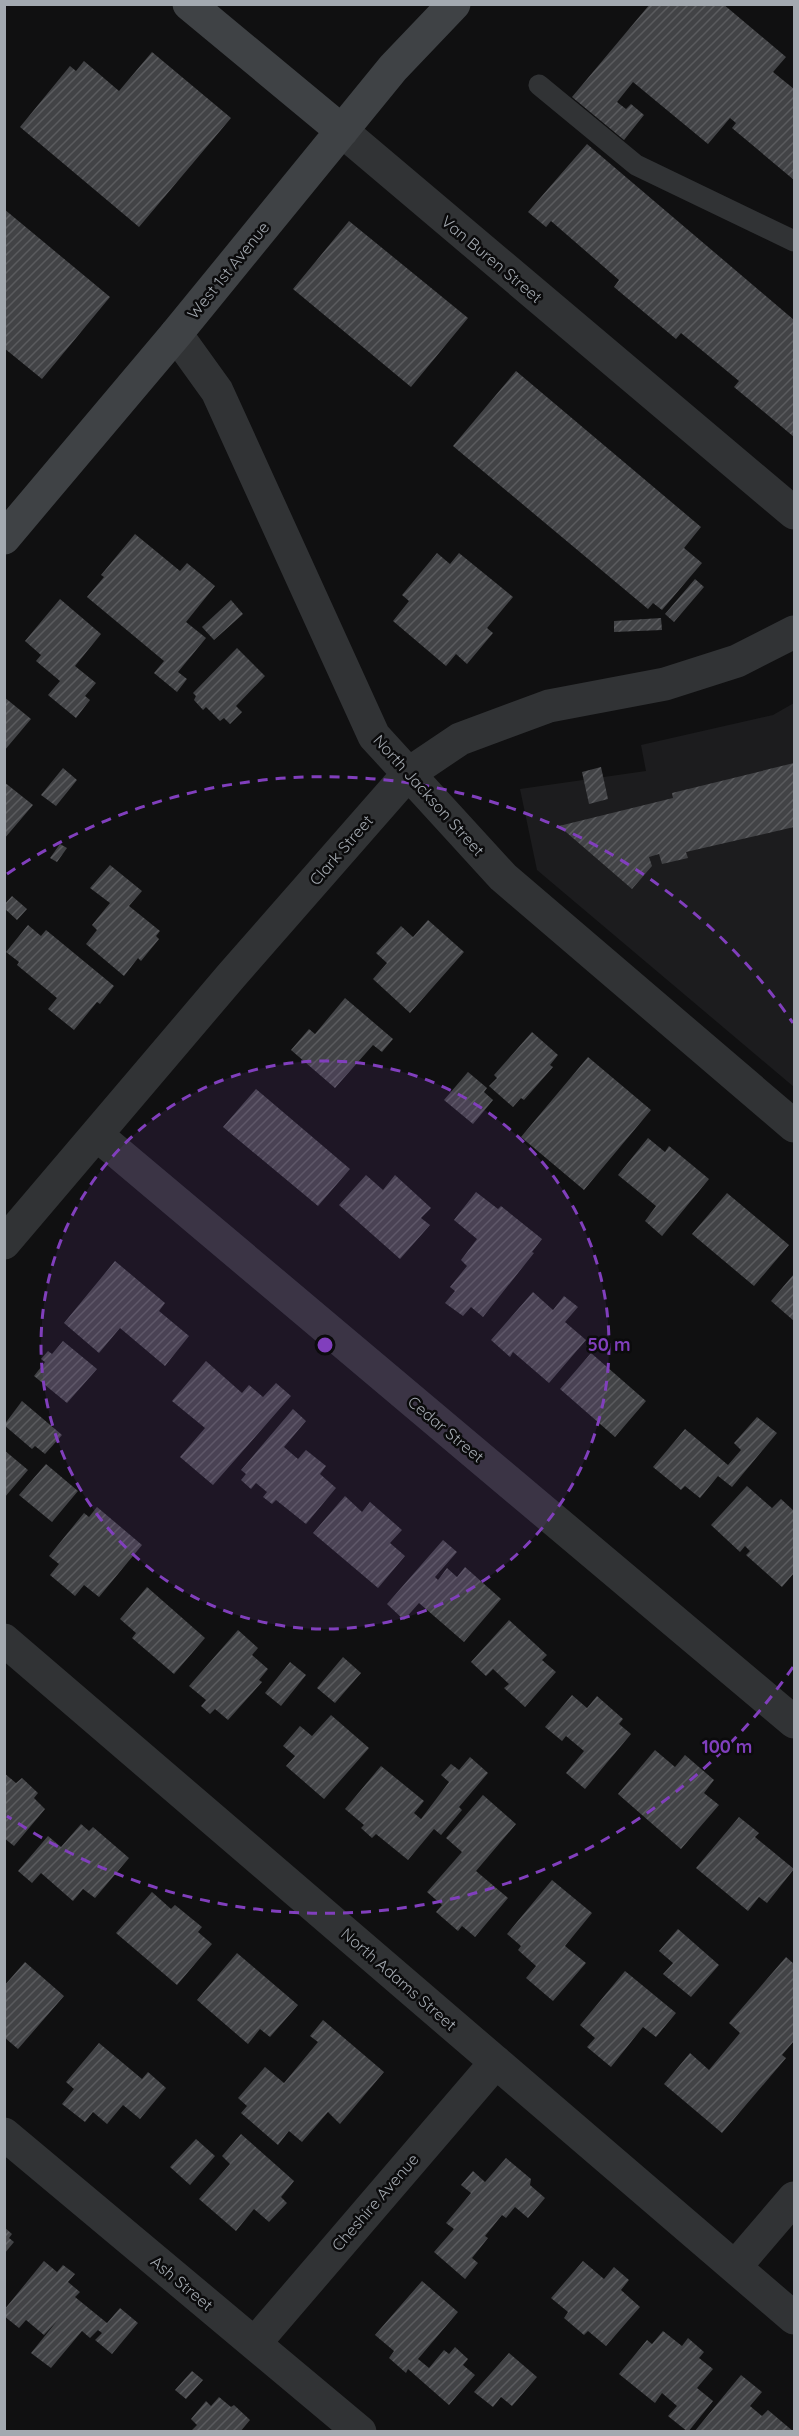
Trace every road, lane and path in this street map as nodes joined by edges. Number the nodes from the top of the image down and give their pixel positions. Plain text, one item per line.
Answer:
1 (189, 4) edge
2 (454, 4) edge
3 (539, 86) dead end
4 (342, 131) junction
5 (795, 241) edge
6 (176, 334) junction
7 (795, 513) edge
8 (4, 538) edge
9 (795, 632) edge
10 (408, 774) junction
11 (795, 1126) edge
12 (97, 1135) junction
13 (4, 1243) edge
14 (4, 1640) edge
15 (795, 1722) edge
16 (496, 2062) junction
17 (4, 2134) edge
18 (795, 2198) edge
19 (735, 2267) junction
20 (795, 2318) edge
21 (255, 2343) junction
22 (360, 2432) edge

1 - 4 street, Van Buren Street
2 - 4 street, West 1st Avenue
3 - 5 lane
4 - 6 street, West 1st Avenue
4 - 7 street, Van Buren Street
6 - 8 street, West 1st Avenue
6 - 10 street, North Jackson Street
9 - 10 street, Clark Street
10 - 11 street, North Jackson Street
10 - 12 street, Clark Street
12 - 13 street, Clark Street
12 - 15 street, Cedar Street
14 - 16 street, North Adams Street
16 - 19 street, North Adams Street
16 - 21 street, Cheshire Avenue
17 - 21 street, Ash Street
18 - 19 street
19 - 20 street, North Adams Street
21 - 22 street, Ash Street

